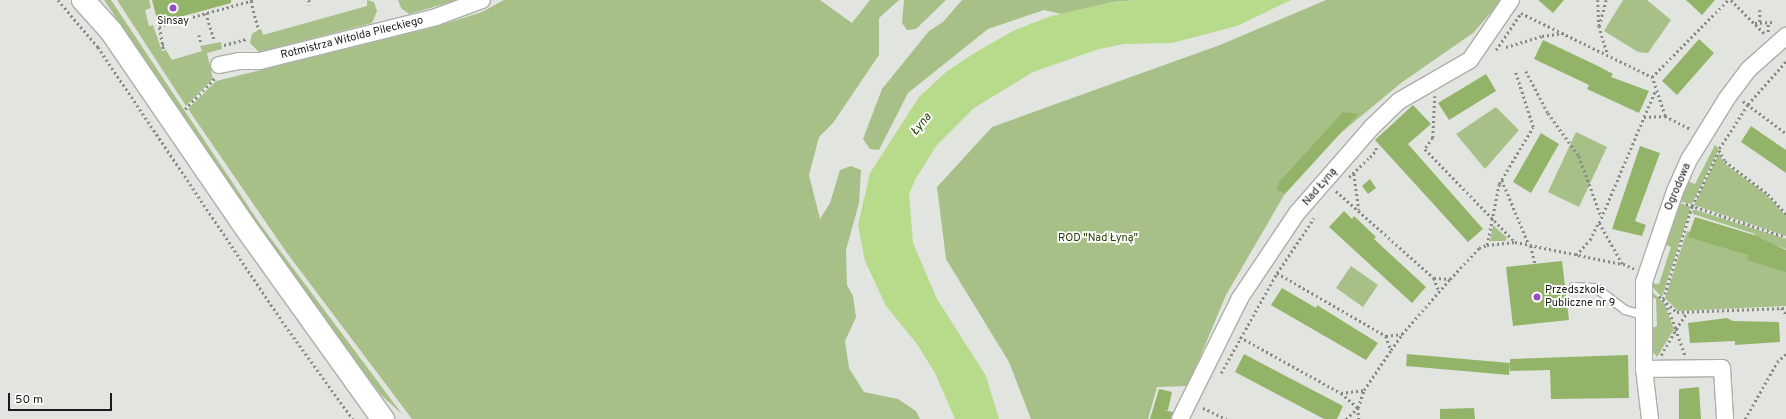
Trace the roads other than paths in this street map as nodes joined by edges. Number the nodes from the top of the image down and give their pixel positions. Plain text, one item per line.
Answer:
1 (83, 0) edge
2 (96, 0) edge
3 (482, 0) edge
4 (1518, 6) edge
5 (111, 31) junction
6 (1786, 36) edge
7 (219, 65) road end
8 (1574, 288) dead end
9 (1642, 315) junction
10 (1644, 369) junction
11 (383, 419) edge
12 (1180, 419) edge
13 (1650, 419) edge
14 (1725, 419) edge

1 - 5 main road
2 - 5 main road
3 - 7 street, Rotmistrza Witolda Pileckiego
4 - 12 street, Nad Łyną
5 - 11 main road
6 - 9 street, Ogrodowa
8 - 9 lane
9 - 10 street, Ogrodowa
10 - 13 street, Ogrodowa
10 - 14 street

